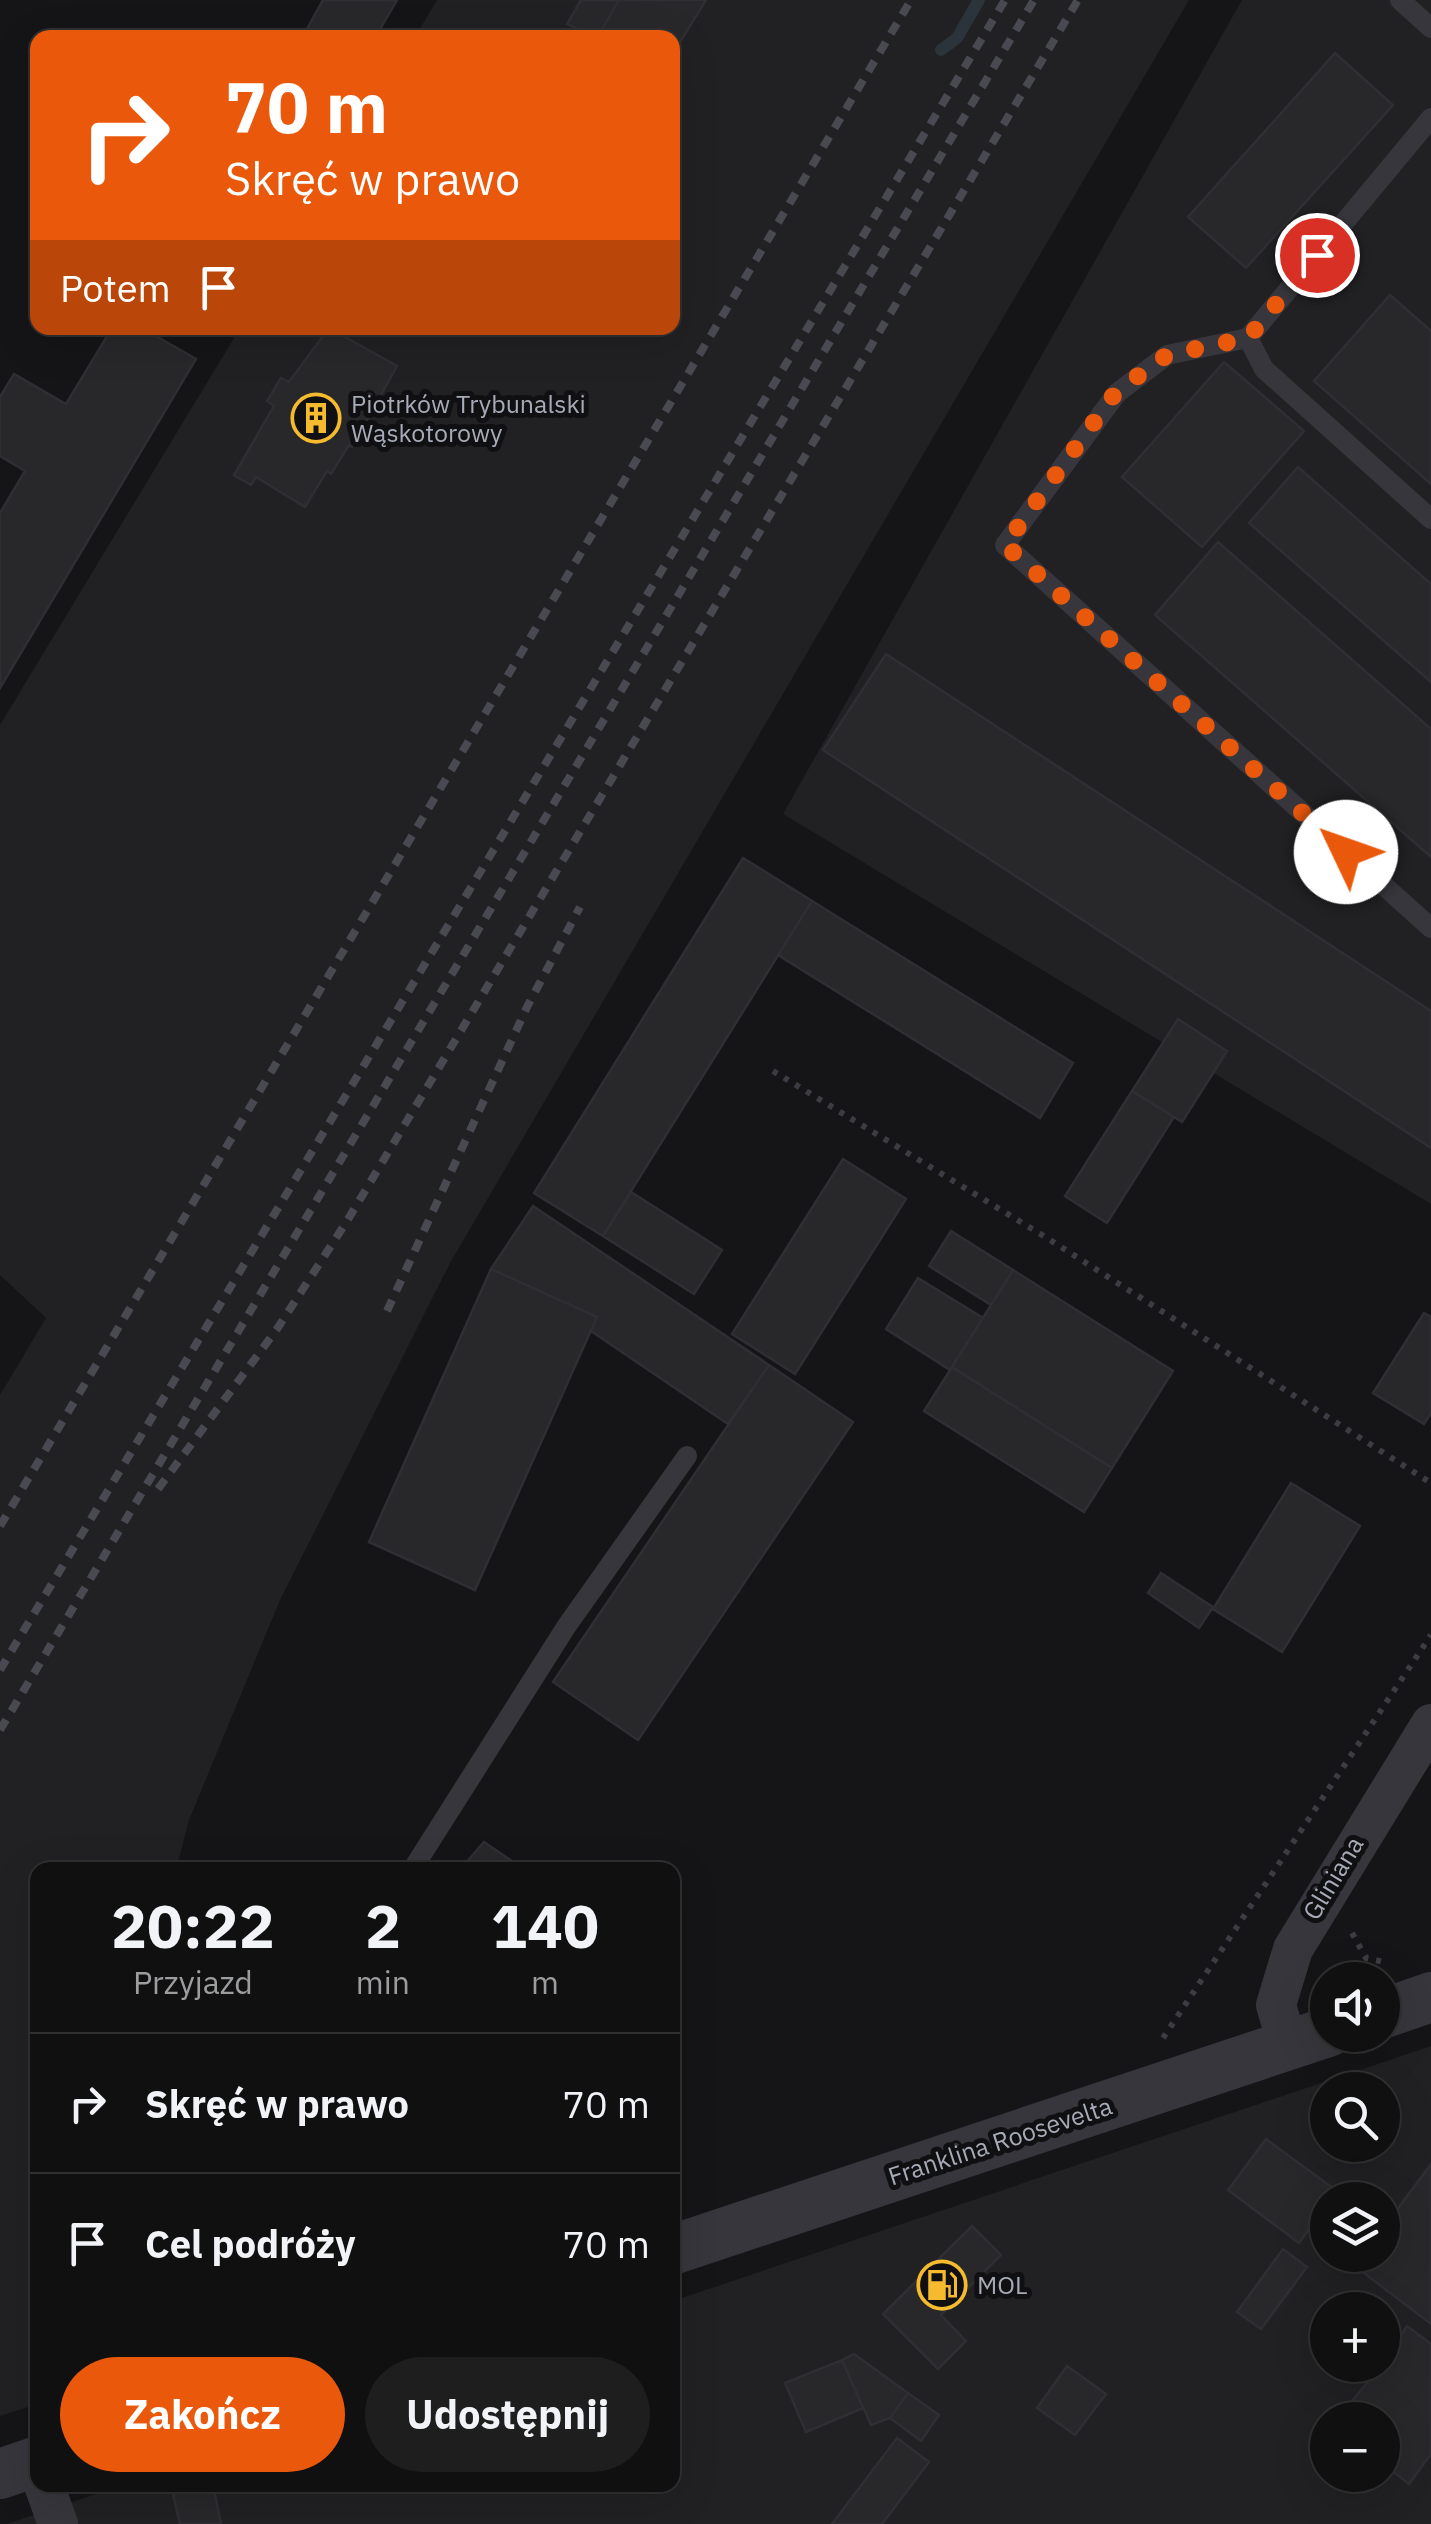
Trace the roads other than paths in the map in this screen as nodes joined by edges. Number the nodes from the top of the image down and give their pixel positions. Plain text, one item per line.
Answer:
1 (1400, 0) edge
2 (1431, 28) edge
3 (1431, 118) edge
4 (1248, 338) junction
5 (1431, 519) edge
6 (1431, 928) edge
7 (687, 1456) dead end
8 (1431, 1724) edge
9 (417, 1862) edge
10 (1431, 1998) edge
11 (1400, 2008) edge
12 (1308, 2039) edge
13 (680, 2247) edge
14 (42, 2492) edge
15 (58, 2524) edge

1 - 2 lane
3 - 4 lane
4 - 5 lane
4 - 6 lane
7 - 9 lane
8 - 12 street, Gliniana
10 - 11 street
12 - 13 street, Franklina Roosevelta
14 - 15 street

